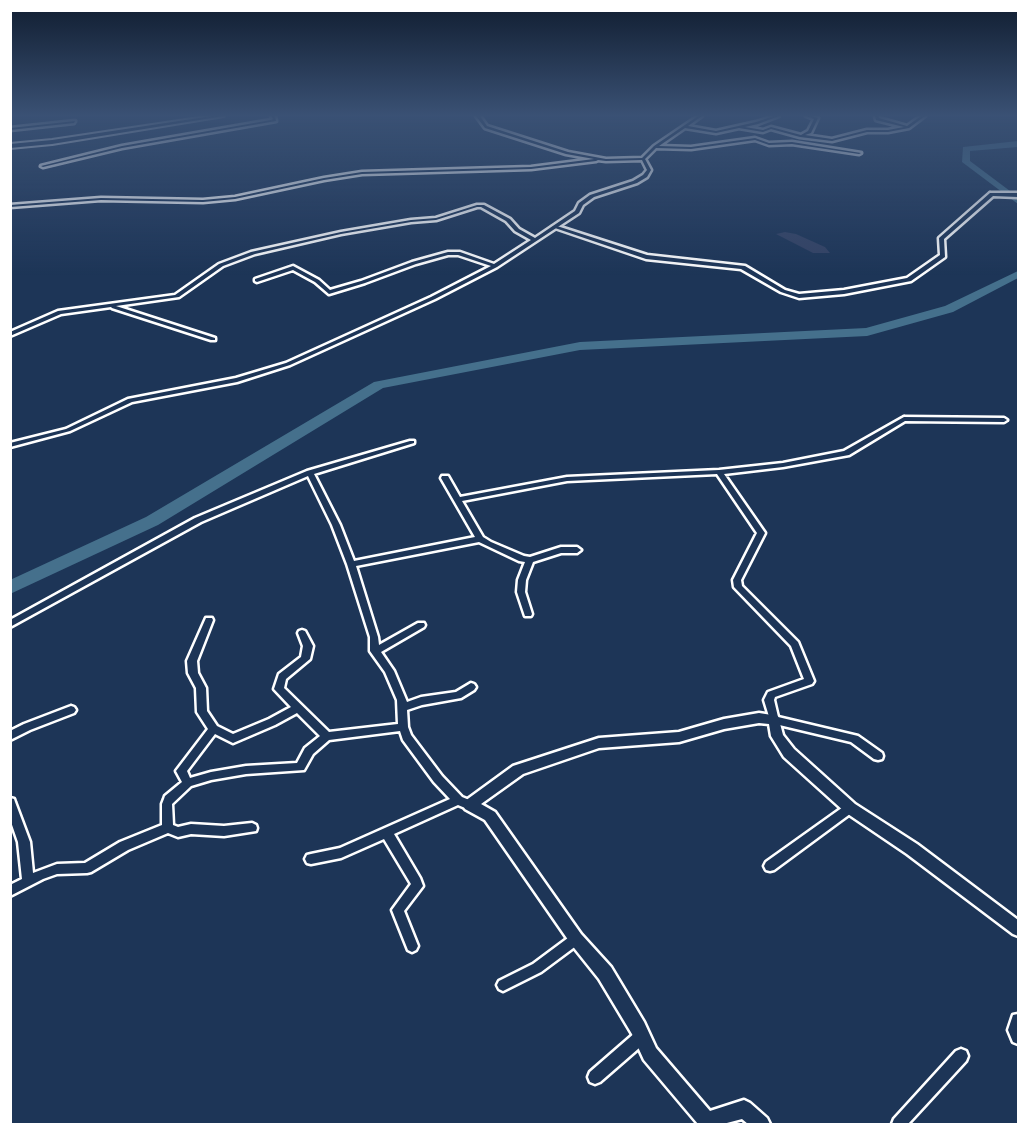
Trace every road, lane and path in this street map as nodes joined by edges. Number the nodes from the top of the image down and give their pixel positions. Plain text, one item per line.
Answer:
1 (498, 169) edge
2 (648, 169) edge
3 (1018, 195) edge
4 (10, 206) edge
5 (555, 227) junction
6 (536, 240) junction
7 (495, 266) junction
8 (257, 280) dead end
9 (110, 306) junction
10 (10, 326) edge
11 (21, 329) junction
12 (10, 334) edge
13 (213, 339) dead end
14 (1004, 420) dead end
15 (411, 442) dead end
16 (10, 446) edge
17 (719, 472) junction
18 (310, 473) junction
19 (444, 478) dead end
20 (458, 500) junction
21 (480, 539) junction
22 (577, 550) dead end
23 (530, 560) junction
24 (351, 564) junction
25 (528, 614) dead end
26 (209, 620) dead end
27 (10, 624) edge
28 (421, 625) dead end
29 (302, 633) dead end
30 (375, 651) junction
31 (471, 687) dead end
32 (297, 708) junction
33 (403, 708) junction
34 (71, 710) dead end
35 (774, 720) junction
36 (403, 727) junction
37 (214, 729) junction
38 (10, 736) edge
39 (327, 736) junction
40 (878, 756) dead end
41 (188, 783) junction
42 (10, 802) edge
43 (464, 803) junction
44 (850, 807) junction
45 (168, 828) junction
46 (252, 828) dead end
47 (387, 834) junction
48 (311, 859) dead end
49 (770, 866) dead end
50 (28, 881) junction
51 (10, 891) edge
52 (1018, 928) edge
53 (576, 939) junction
54 (412, 946) dead end
55 (503, 986) dead end
56 (1018, 1020) edge
57 (641, 1037) junction
58 (1018, 1037) edge
59 (961, 1056) dead end
60 (595, 1077) dead end
61 (761, 1125) edge
62 (899, 1125) edge

1 - 4 street
2 - 5 street
3 - 5 street
5 - 6 street
6 - 7 street
6 - 9 street
7 - 8 street
7 - 16 street
9 - 11 street
9 - 13 street
10 - 11 street
11 - 12 street
14 - 17 street
15 - 18 street
17 - 20 street
17 - 35 street
18 - 24 street
18 - 27 street
19 - 20 street
20 - 21 street
21 - 23 street
21 - 24 street
22 - 23 street
23 - 25 street
24 - 30 street
26 - 37 street
28 - 30 street
29 - 32 street
30 - 33 street
31 - 33 street
32 - 37 street
32 - 39 street
33 - 36 street
34 - 38 street
35 - 40 street
35 - 43 street
35 - 44 street
36 - 39 street
36 - 43 street
37 - 41 street
39 - 41 street
41 - 45 street
42 - 50 street
43 - 47 street
43 - 53 street
44 - 49 street
44 - 52 street
45 - 46 street
45 - 50 street
47 - 48 street
47 - 54 street
50 - 51 street
53 - 55 street
53 - 57 street
56 - 58 street
57 - 60 street
57 - 61 street
59 - 62 street

